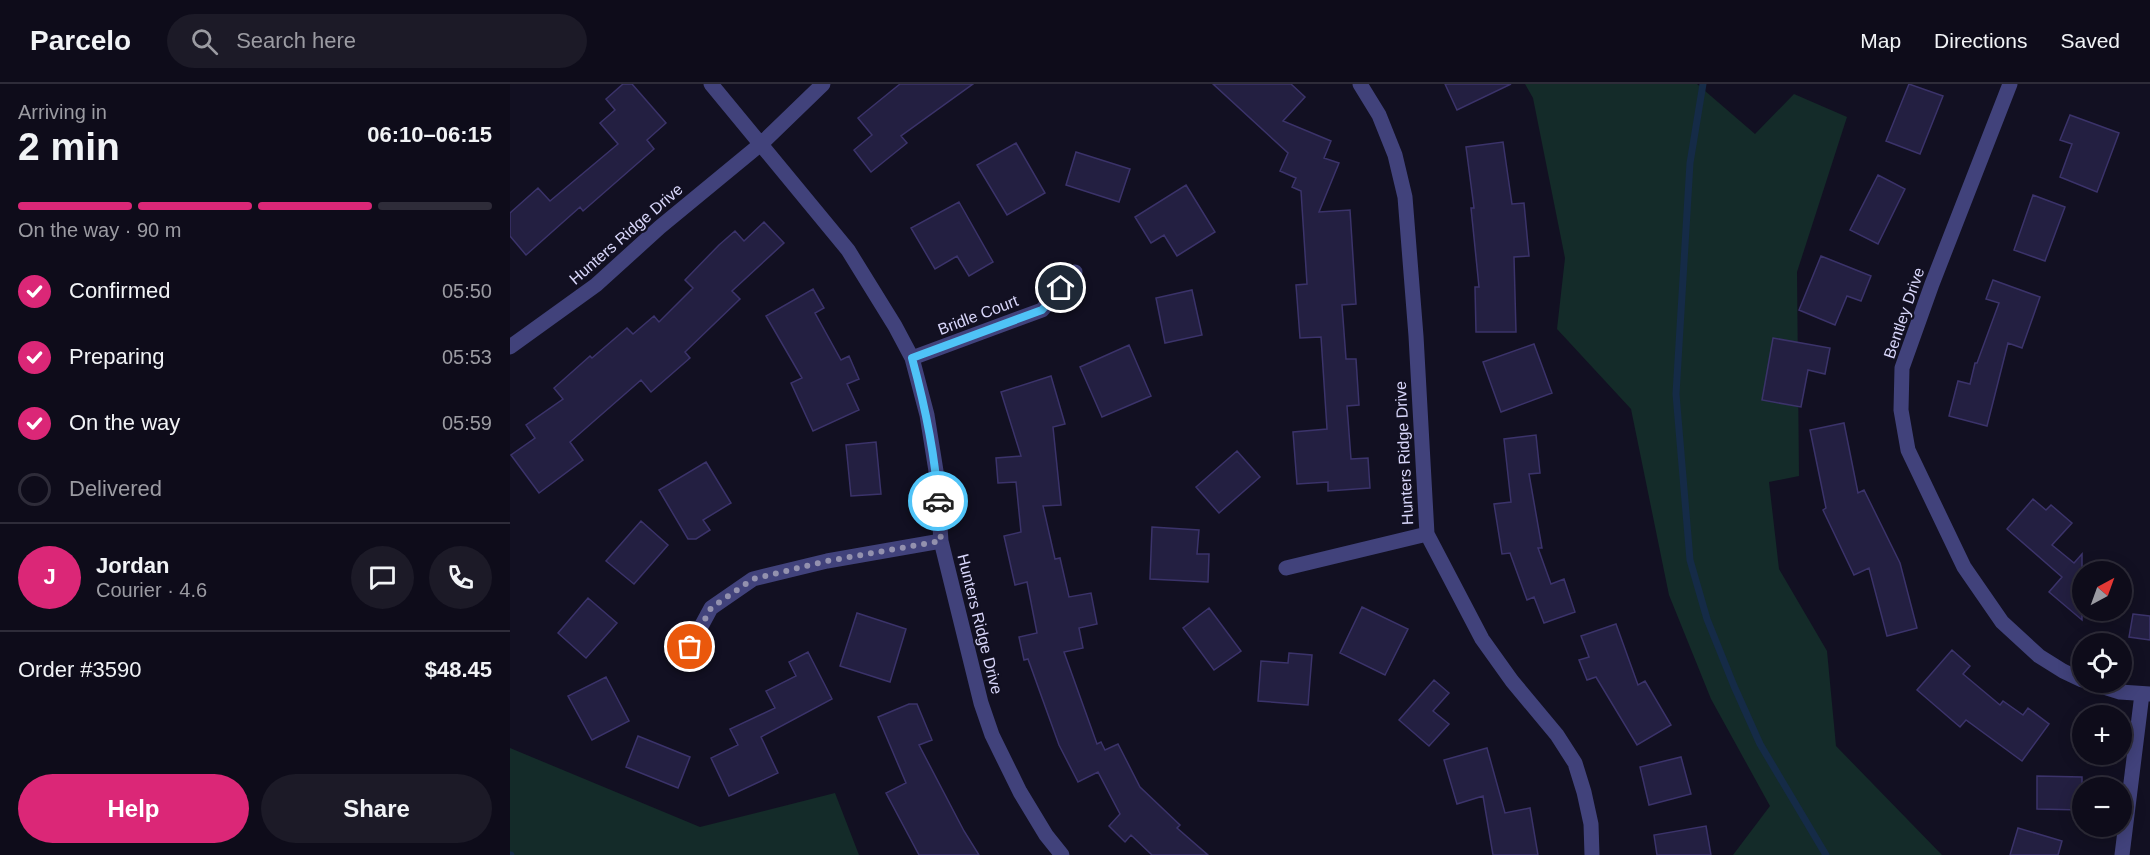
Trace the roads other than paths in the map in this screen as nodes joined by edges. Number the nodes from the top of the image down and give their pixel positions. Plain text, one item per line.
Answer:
1 (711, 84) edge
2 (823, 84) edge
3 (1360, 84) edge
4 (2010, 84) edge
5 (762, 143) junction
6 (1075, 272) dead end
7 (510, 347) edge
8 (912, 358) junction
9 (1427, 534) junction
10 (941, 541) junction
11 (1286, 568) dead end
12 (690, 647) dead end
13 (2072, 675) edge
14 (2146, 694) edge
15 (1062, 855) edge
16 (1592, 855) edge
17 (2122, 855) edge

1 - 5 street, Hunters Ridge Drive
2 - 5 street, Hunters Ridge Drive
3 - 9 street, Hunters Ridge Drive
4 - 13 street, Bentley Drive
5 - 7 street, Hunters Ridge Drive
5 - 8 street, Hunters Ridge Drive
6 - 8 street, Bridle Court
8 - 10 street, Hunters Ridge Drive
9 - 11 street
9 - 16 street, Hunters Ridge Drive
10 - 12 street
10 - 15 street, Hunters Ridge Drive
14 - 17 street

